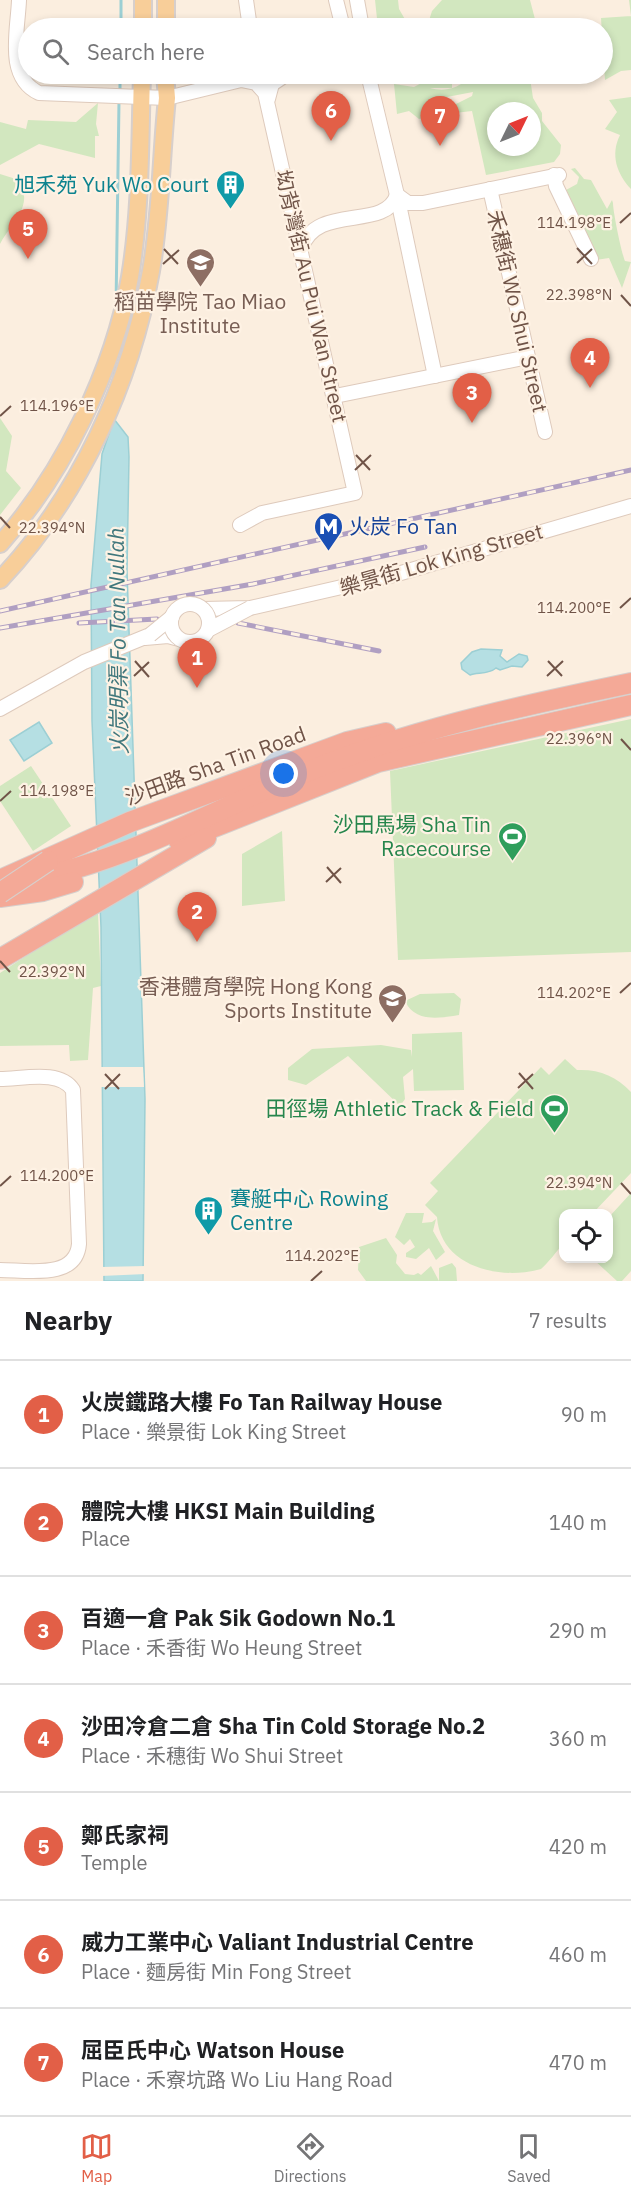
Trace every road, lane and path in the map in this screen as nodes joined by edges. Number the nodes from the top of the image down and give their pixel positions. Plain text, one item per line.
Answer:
1 (19, 0) edge
2 (144, 0) edge
3 (166, 0) edge
4 (246, 0) edge
5 (336, 0) edge
6 (357, 0) edge
7 (18, 18) edge
8 (143, 18) edge
9 (166, 18) edge
10 (249, 18) edge
11 (341, 18) edge
12 (360, 18) edge
13 (18, 34) edge
14 (18, 70) edge
15 (26, 84) edge
16 (142, 84) edge
17 (166, 84) edge
18 (220, 84) edge
19 (257, 84) edge
20 (272, 84) edge
21 (370, 84) edge
22 (141, 97) junction
23 (167, 98) junction
24 (268, 99) junction
25 (490, 189) junction
26 (397, 195) junction
27 (292, 207) junction
28 (319, 225) junction
29 (301, 249) junction
30 (591, 259) dead end
31 (528, 357) junction
32 (435, 376) junction
33 (335, 396) junction
34 (545, 432) dead end
35 (631, 506) edge
36 (240, 525) dead end
37 (0, 544) edge
38 (0, 579) edge
39 (250, 608) junction
40 (203, 609) junction
41 (172, 617) junction
42 (208, 630) junction
43 (145, 638) junction
44 (179, 639) junction
45 (631, 683) edge
46 (631, 705) edge
47 (0, 709) edge
48 (460, 721) junction
49 (142, 859) junction
50 (48, 861) junction
51 (96, 868) junction
52 (0, 882) edge
53 (0, 895) edge
54 (0, 959) edge
55 (0, 1079) edge
56 (0, 1270) edge

1 - 7 street
2 - 8 main road
3 - 9 main road
4 - 10 street
5 - 11 street
6 - 12 street
13 - 14 street
15 - 22 street
16 - 22 main road
17 - 23 main road
18 - 23 street
19 - 24 street
20 - 24 street
21 - 26 street
22 - 23 street
22 - 37 main road
23 - 38 main road
24 - 27 street, 㘭背灣街 Au Pui Wan Street
25 - 26 street
25 - 30 street
25 - 31 street, 禾穗街 Wo Shui Street
26 - 28 street
26 - 32 street
27 - 28 street
27 - 29 street, 㘭背灣街 Au Pui Wan Street
28 - 29 street
29 - 33 street, 㘭背灣街 Au Pui Wan Street
31 - 32 street
31 - 34 street, 禾穗街 Wo Shui Street
32 - 33 street
33 - 36 street, 㘭背灣街 Au Pui Wan Street
35 - 39 street, 樂景街 Lok King Street
39 - 40 street, 樂景街 Lok King Street
39 - 42 street, 樂景街 Lok King Street, bridge
40 - 41 street, bridge
40 - 42 street, bridge
41 - 43 street, bridge
41 - 44 street, bridge
42 - 44 street, bridge
43 - 44 street
43 - 47 street
45 - 48 highway
46 - 49 highway
48 - 49 highway
48 - 50 highway, 沙田路 Sha Tin Road
49 - 51 highway
49 - 54 highway
50 - 52 highway
50 - 53 highway, 沙田路 Sha Tin Road, bridge
51 - 52 highway
51 - 53 highway
55 - 56 street

